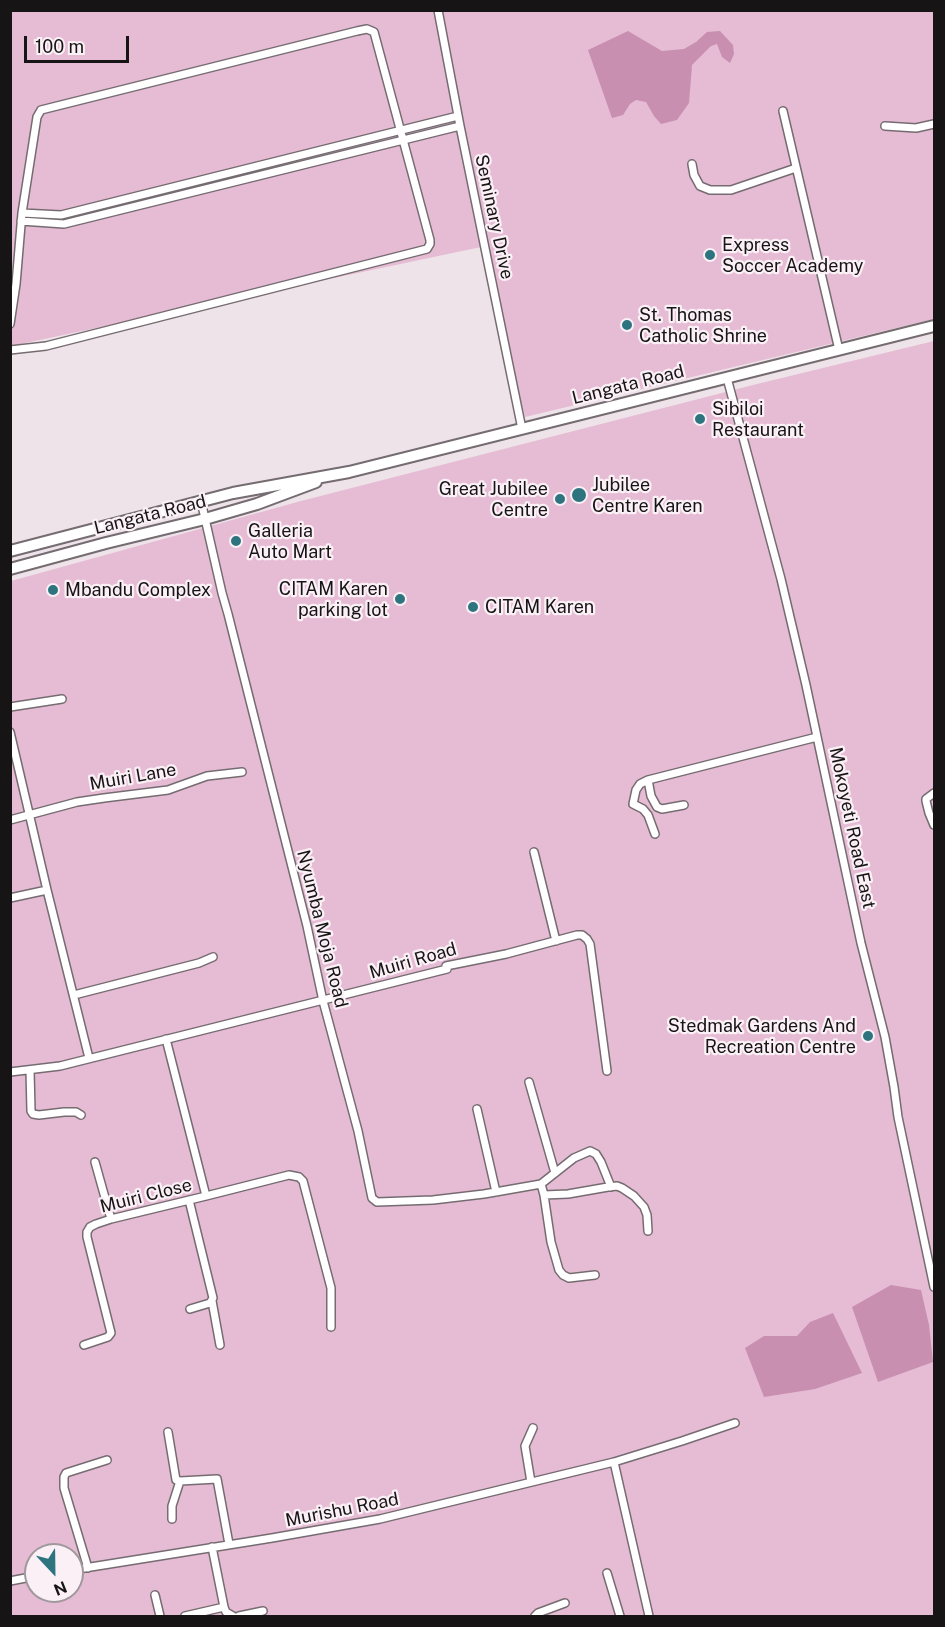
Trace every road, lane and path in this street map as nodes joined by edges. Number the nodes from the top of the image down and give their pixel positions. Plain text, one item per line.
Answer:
1 (438, 10) edge
2 (783, 111) dead end
3 (458, 116) junction
4 (934, 124) edge
5 (460, 126) junction
6 (885, 126) dead end
7 (401, 132) junction
8 (403, 140) junction
9 (692, 164) dead end
10 (796, 168) junction
11 (22, 217) junction
12 (10, 324) edge
13 (934, 326) edge
14 (11, 347) edge
15 (839, 350) junction
16 (727, 378) junction
17 (522, 429) junction
18 (330, 476) junction
19 (201, 501) junction
20 (206, 519) junction
21 (10, 551) edge
22 (10, 569) edge
23 (62, 699) dead end
24 (10, 707) edge
25 (10, 732) edge
26 (817, 737) junction
27 (242, 772) dead end
28 (648, 780) junction
29 (934, 793) edge
30 (684, 805) dead end
31 (29, 816) junction
32 (10, 820) edge
33 (934, 825) edge
34 (655, 834) dead end
35 (534, 852) dead end
36 (47, 890) junction
37 (10, 898) edge
38 (556, 941) junction
39 (213, 957) dead end
40 (74, 995) junction
41 (323, 1001) junction
42 (166, 1039) junction
43 (89, 1058) junction
44 (30, 1070) junction
45 (607, 1071) dead end
46 (10, 1072) edge
47 (529, 1082) dead end
48 (477, 1109) dead end
49 (81, 1115) dead end
50 (94, 1162) dead end
51 (555, 1173) junction
52 (541, 1184) junction
53 (611, 1187) junction
54 (496, 1192) junction
55 (544, 1195) junction
56 (206, 1196) junction
57 (189, 1200) junction
58 (111, 1219) junction
59 (648, 1231) dead end
60 (596, 1275) dead end
61 (934, 1287) edge
62 (212, 1300) junction
63 (190, 1309) dead end
64 (331, 1327) dead end
65 (84, 1345) dead end
66 (220, 1345) dead end
67 (735, 1423) dead end
68 (533, 1428) dead end
69 (168, 1432) dead end
70 (107, 1460) dead end
71 (614, 1462) junction
72 (180, 1481) junction
73 (531, 1482) junction
74 (172, 1519) dead end
75 (229, 1544) junction
76 (212, 1547) junction
77 (84, 1568) edge
78 (88, 1568) junction
79 (607, 1573) dead end
80 (155, 1595) dead end
81 (565, 1603) dead end
82 (224, 1607) junction
83 (263, 1611) dead end
84 (160, 1617) edge
85 (185, 1617) edge
86 (233, 1617) edge
87 (239, 1617) edge
88 (535, 1617) edge
89 (620, 1617) edge
90 (649, 1617) edge

1 - 3 street, Seminary Drive
2 - 10 street
3 - 5 street, Seminary Drive
3 - 7 street
4 - 6 street
5 - 8 street
5 - 17 street, Seminary Drive
7 - 8 street
7 - 11 street
7 - 11 street
8 - 11 street
8 - 14 street
9 - 10 street
10 - 15 street
11 - 12 street
13 - 15 main road, Langata Road
15 - 16 main road, Langata Road
16 - 17 main road, Langata Road
16 - 26 street, Mokoyeti Road East
17 - 18 main road, Langata Road
18 - 19 main road, Langata Road
18 - 20 main road, Langata Road
19 - 20 street, Nyumba Moja Road
19 - 21 main road, Langata Road
20 - 22 main road, Langata Road
20 - 41 street, Nyumba Moja Road
23 - 24 street
25 - 31 street
26 - 28 street
26 - 61 street, Mokoyeti Road East
27 - 31 street, Muiri Lane
28 - 30 street
28 - 34 street
29 - 33 street
31 - 32 street, Muiri Lane
31 - 36 street
35 - 38 street
36 - 37 street
36 - 40 street
38 - 41 street, Muiri Road
38 - 45 street, Muiri Road
39 - 40 street
40 - 43 street
41 - 42 street, Muiri Road
41 - 54 street, Nyumba Moja Road
42 - 43 street, Muiri Road
42 - 56 street, Muiri Close
43 - 44 street, Muiri Road
44 - 46 street, Muiri Road
44 - 49 street
47 - 51 street
48 - 54 street
50 - 58 street
51 - 52 street
51 - 53 street
52 - 54 street, Nyumba Moja Road
52 - 55 street
53 - 55 street
53 - 59 street
55 - 60 street
56 - 57 street, Muiri Close
56 - 64 street, Muiri Close
57 - 58 street, Muiri Close
57 - 62 street
58 - 65 street, Muiri Close
62 - 63 street
62 - 66 street
67 - 71 street, Murishu Road
68 - 73 street
69 - 72 street
70 - 78 street
71 - 73 street, Murishu Road
71 - 90 street
72 - 74 street
72 - 75 street
73 - 75 street, Murishu Road
75 - 76 street, Murishu Road
76 - 78 street, Murishu Road
76 - 82 street
77 - 78 street, Murishu Road
79 - 89 street
80 - 84 street
81 - 88 street
82 - 85 street
82 - 86 street
83 - 87 street

